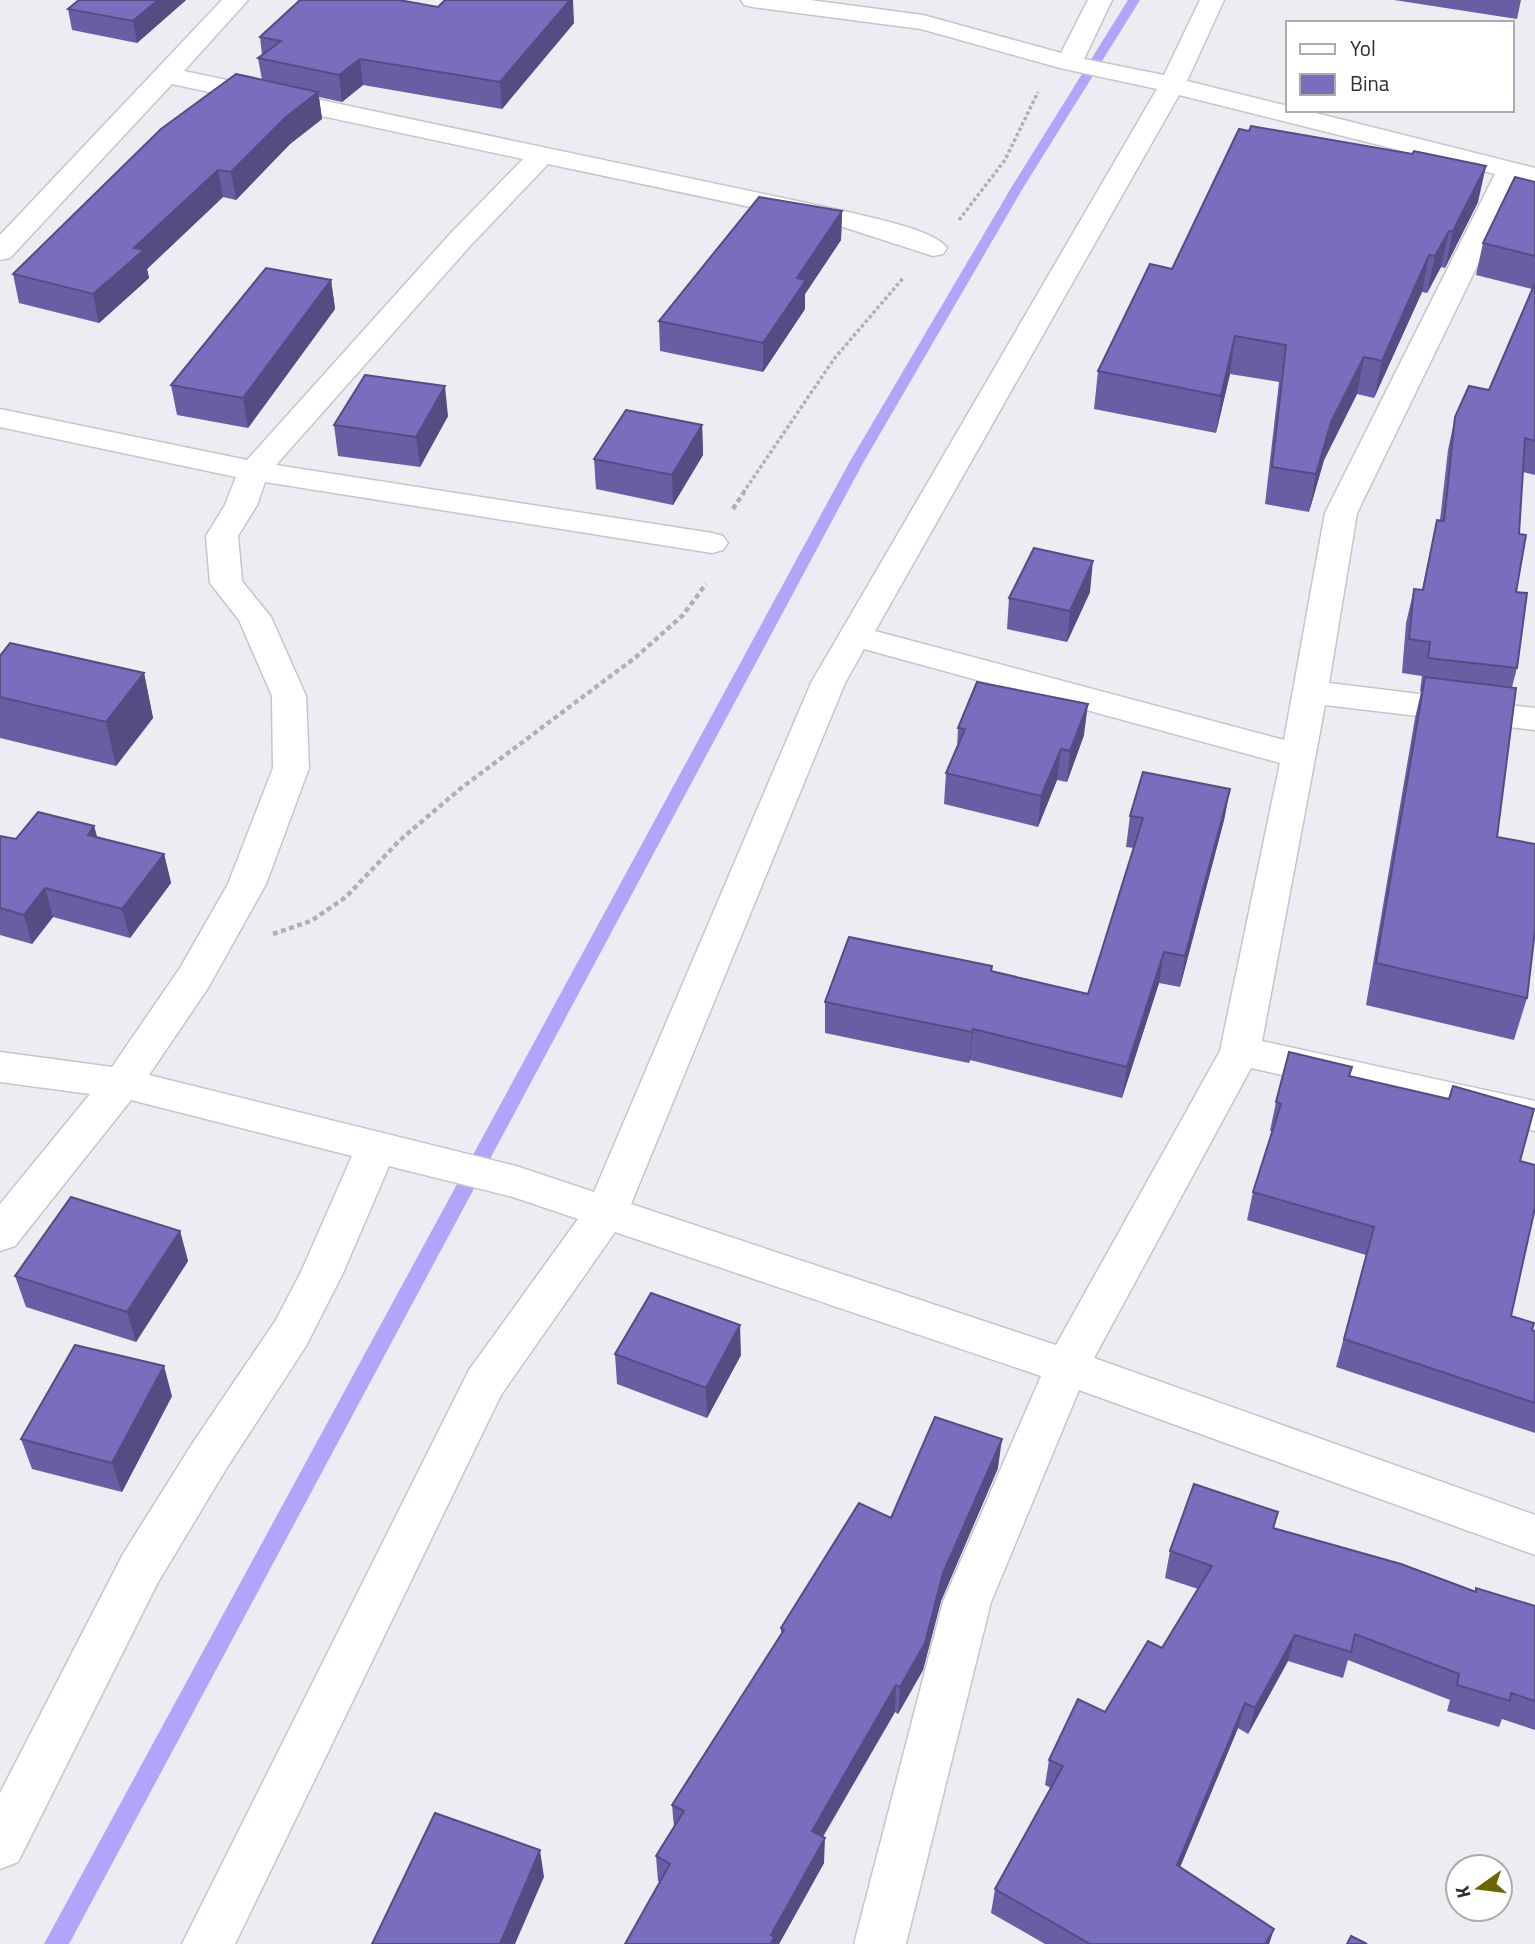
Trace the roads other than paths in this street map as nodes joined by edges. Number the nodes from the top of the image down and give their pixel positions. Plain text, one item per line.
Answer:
1 (236, 0) edge
2 (753, 0) edge
3 (1100, 0) edge
4 (1212, 0) edge
5 (1059, 61) junction
6 (166, 75) junction
7 (1161, 84) junction
8 (542, 155) junction
9 (1523, 173) edge
10 (933, 248) road end
11 (0, 252) edge
12 (0, 418) edge
13 (254, 471) junction
14 (712, 543) road end
15 (855, 636) junction
16 (1310, 692) junction
17 (1535, 719) edge
18 (1298, 756) junction
19 (1240, 1051) junction
20 (0, 1067) edge
21 (122, 1083) junction
22 (1535, 1116) edge
23 (376, 1149) junction
24 (607, 1211) junction
25 (0, 1234) edge
26 (1067, 1367) junction
27 (1535, 1535) edge
28 (0, 1845) edge
29 (208, 1944) edge
30 (880, 1944) edge

1 - 6 street
2 - 5 street
3 - 5 street
4 - 7 street
5 - 7 street
6 - 8 street
6 - 11 street
7 - 9 street
7 - 15 street
8 - 10 street
8 - 13 street
9 - 16 street
12 - 13 street
13 - 14 street
13 - 21 street
15 - 18 street
15 - 24 street
16 - 17 street
16 - 18 street
18 - 19 street
19 - 22 street
19 - 26 street
20 - 21 street
21 - 23 street
21 - 25 street
23 - 24 street
23 - 28 street
24 - 26 street
24 - 29 street
26 - 27 street
26 - 30 street

